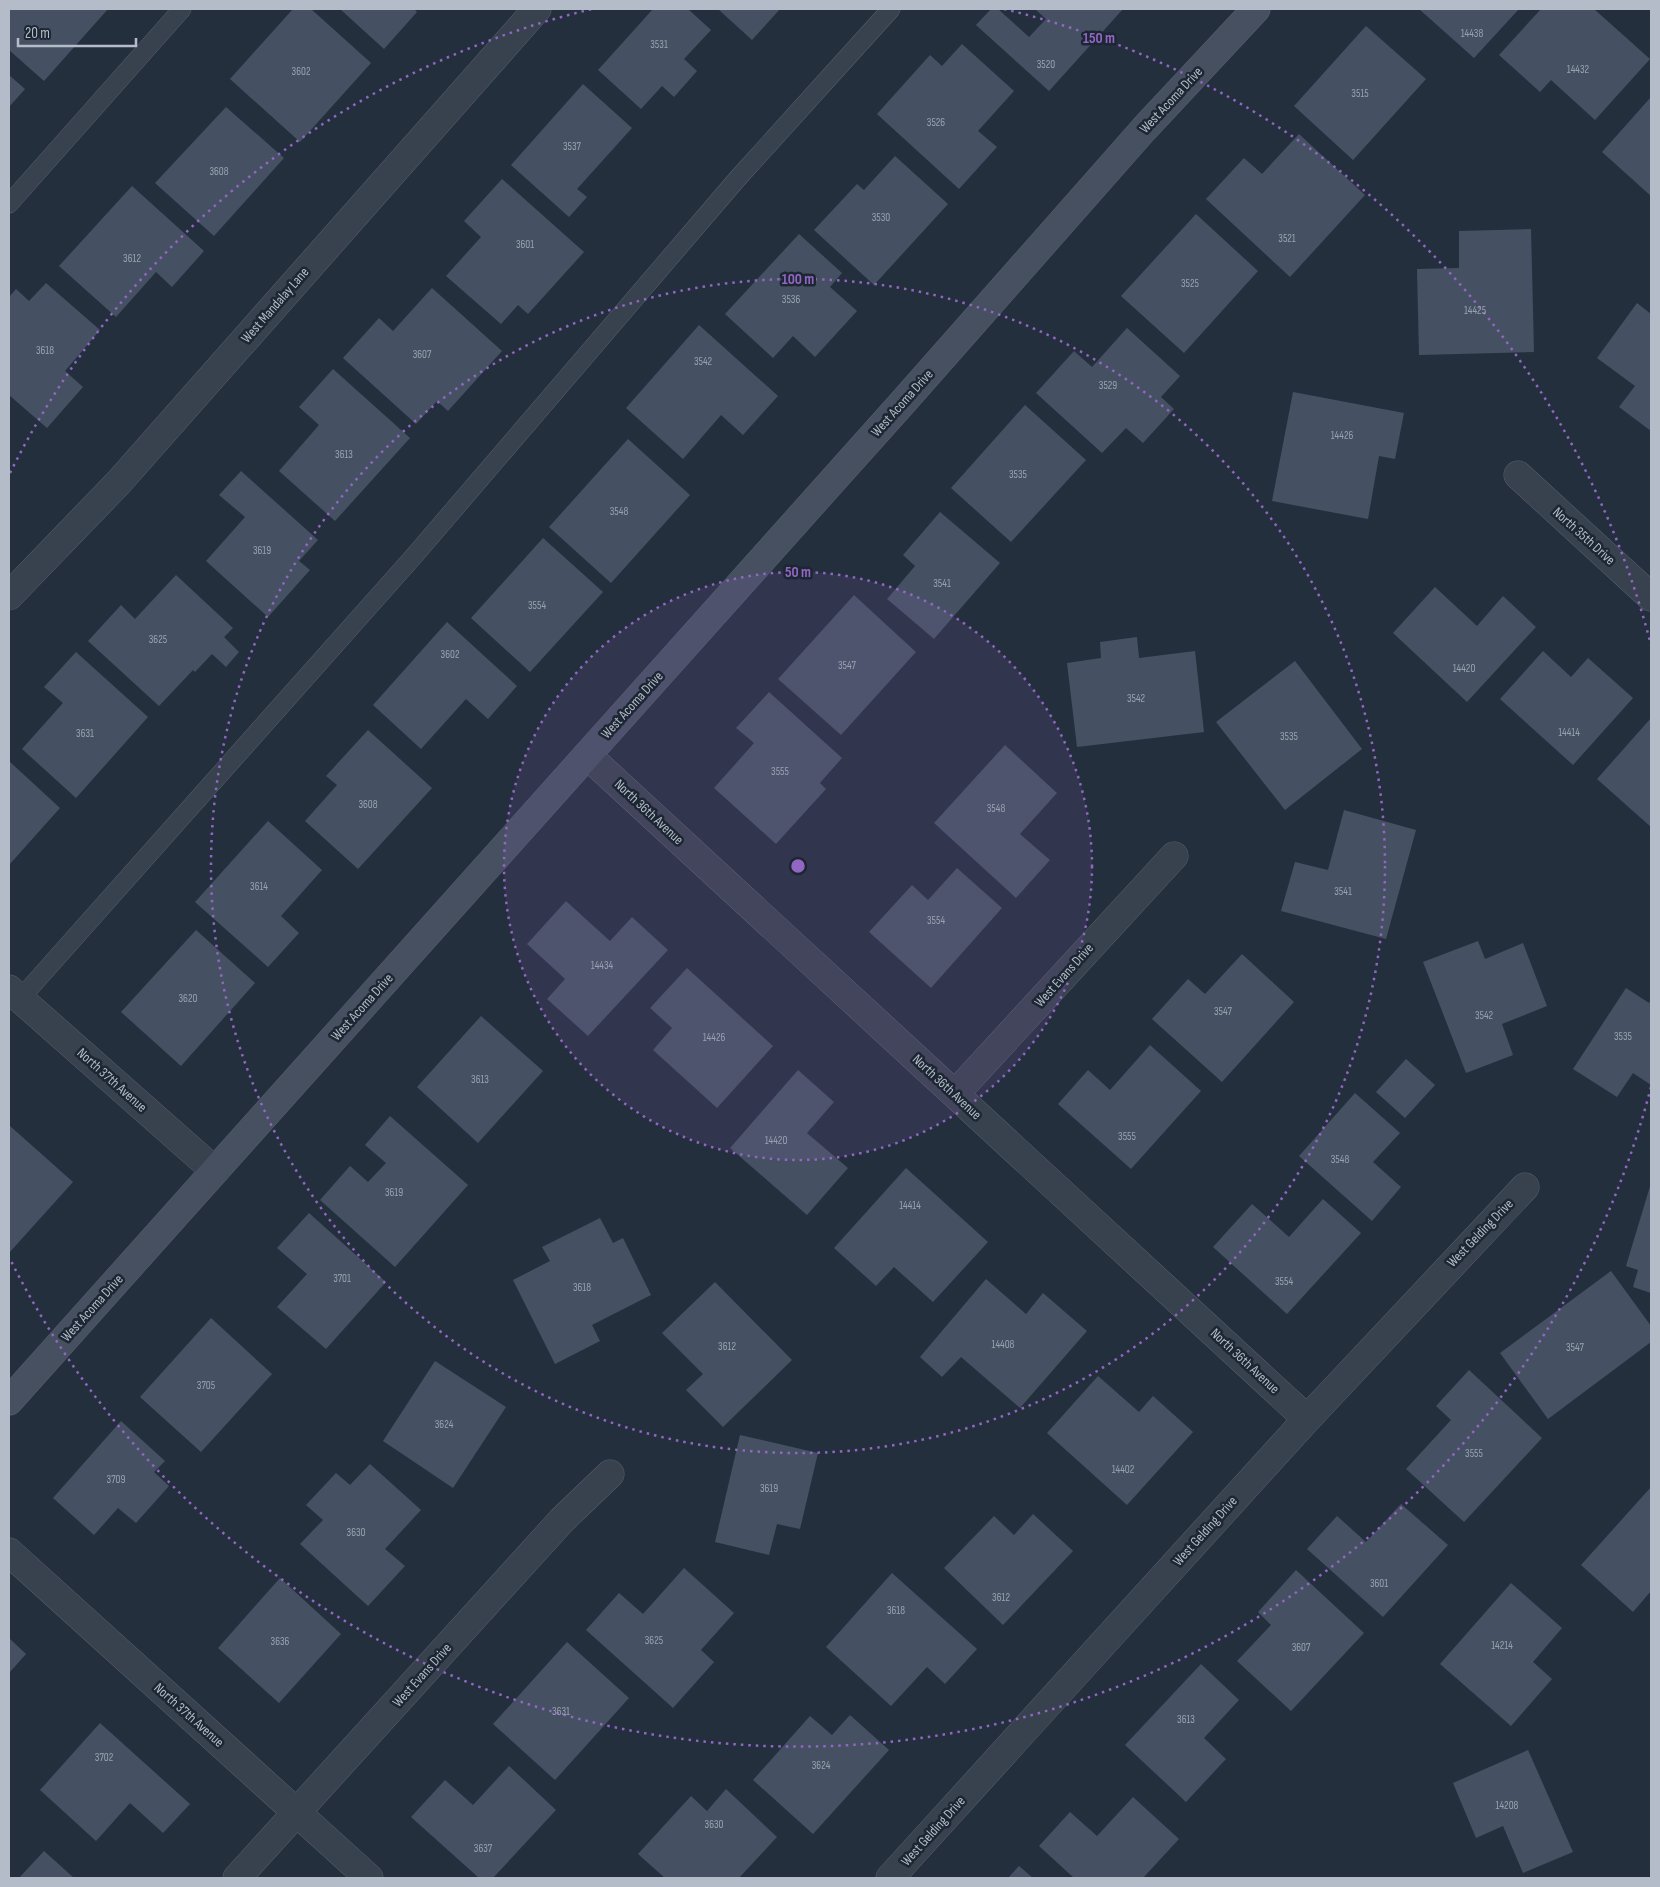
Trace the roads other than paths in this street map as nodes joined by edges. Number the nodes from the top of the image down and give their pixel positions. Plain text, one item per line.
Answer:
1 (182, 9) edge
2 (537, 9) edge
3 (891, 9) edge
4 (1256, 9) edge
5 (9, 204) edge
6 (1518, 475) dead end
7 (9, 596) edge
8 (1651, 597) edge
9 (587, 755) junction
10 (1174, 856) dead end
11 (14, 994) edge
12 (955, 1094) junction
13 (215, 1171) junction
14 (1525, 1187) dead end
15 (9, 1401) edge
16 (1307, 1418) junction
17 (610, 1474) dead end
18 (9, 1552) edge
19 (298, 1813) junction
20 (237, 1878) edge
21 (370, 1878) edge
22 (890, 1878) edge

1 - 5 lane
2 - 7 street, West Mandalay Lane
3 - 11 lane
4 - 9 street, West Acoma Drive
6 - 8 street, North 35th Drive
9 - 12 street, North 36th Avenue
9 - 13 street, West Acoma Drive
10 - 12 street, West Evans Drive
11 - 13 street, North 37th Avenue
12 - 16 street, North 36th Avenue
13 - 15 street, West Acoma Drive
14 - 16 street, West Gelding Drive
16 - 22 street, West Gelding Drive
17 - 19 street, West Evans Drive
18 - 19 street, North 37th Avenue
19 - 20 street, West Evans Drive
19 - 21 street, North 37th Avenue

